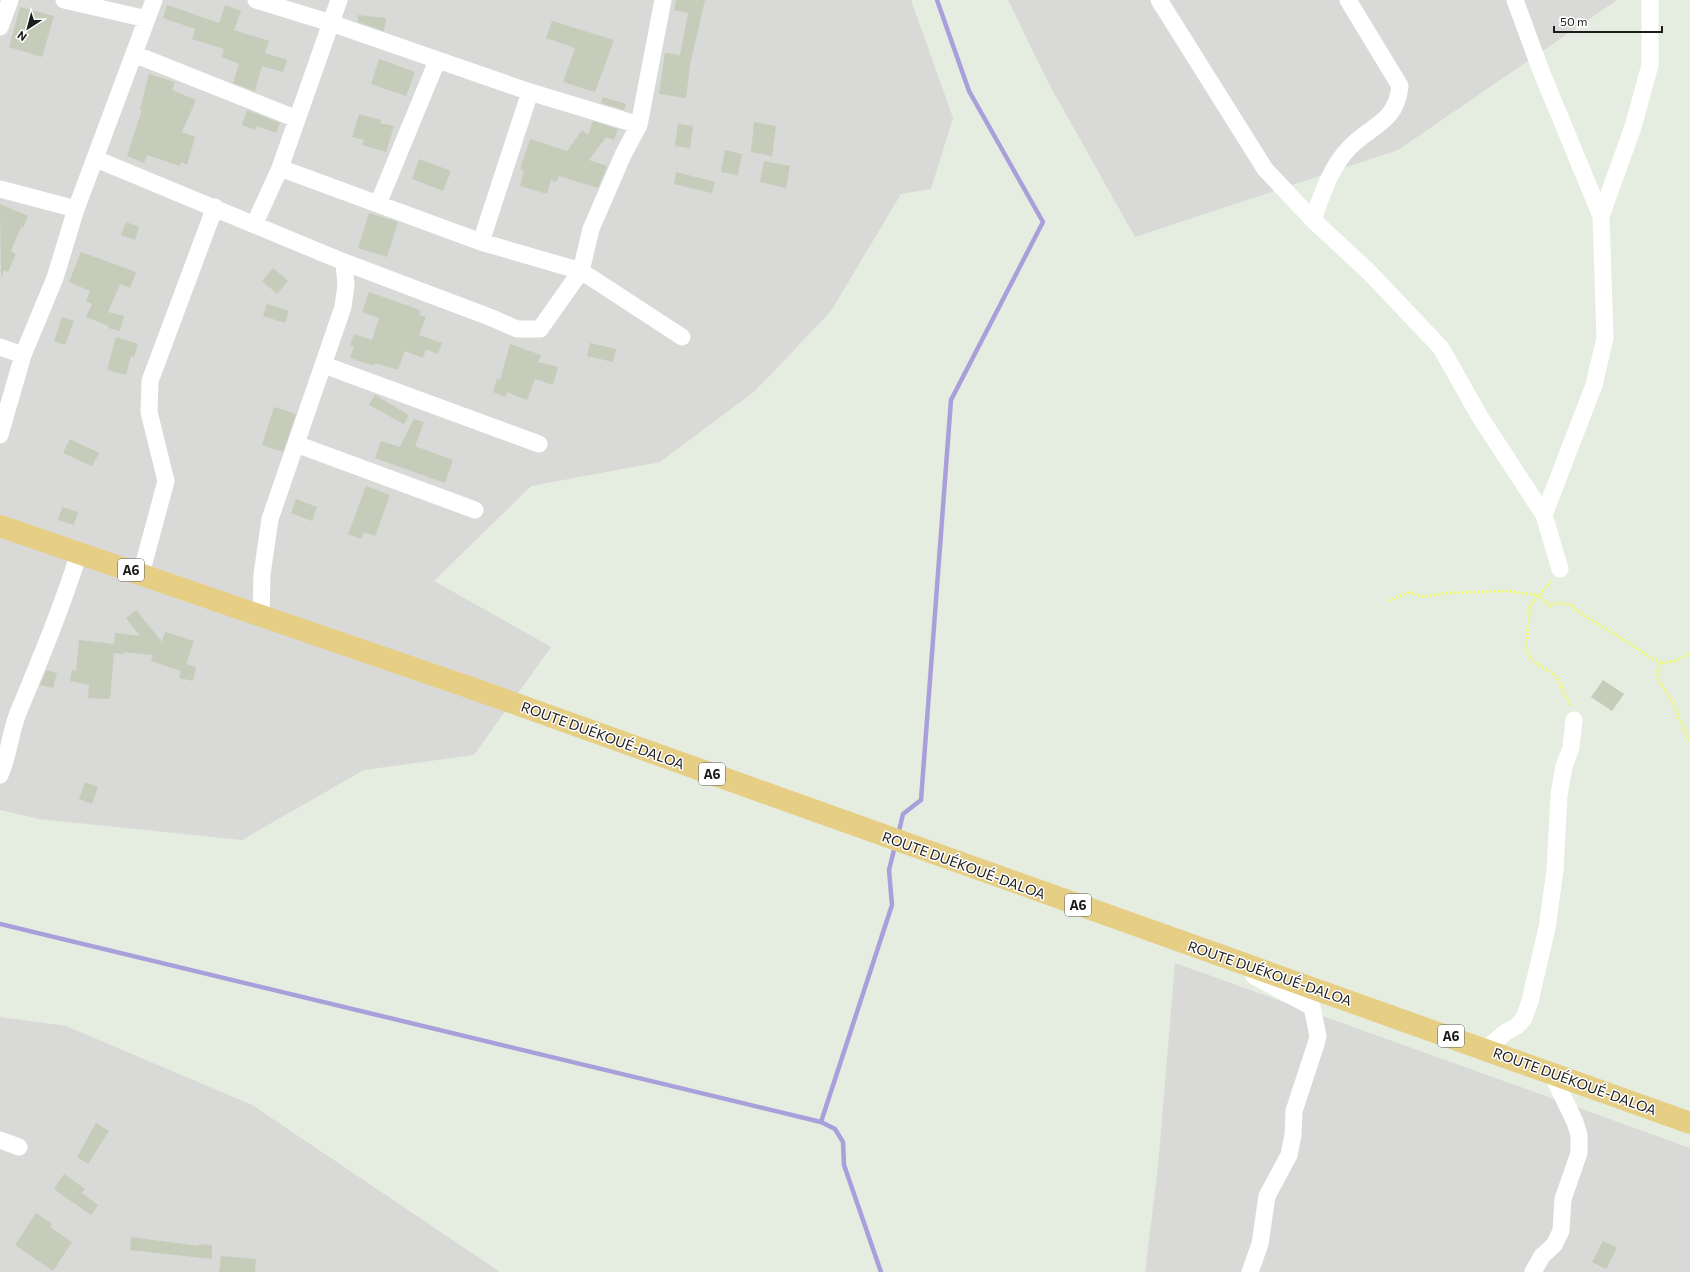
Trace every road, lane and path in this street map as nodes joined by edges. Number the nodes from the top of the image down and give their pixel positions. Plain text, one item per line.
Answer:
1 (10, 0) edge
2 (64, 0) edge
3 (154, 0) edge
4 (256, 0) edge
5 (339, 0) edge
6 (663, 0) edge
7 (1159, 0) edge
8 (1348, 0) edge
9 (1515, 0) edge
10 (1650, 0) edge
11 (147, 20) junction
12 (331, 23) junction
13 (0, 27) edge
14 (134, 54) junction
15 (437, 61) junction
16 (530, 92) junction
17 (297, 119) junction
18 (638, 125) junction
19 (96, 159) junction
20 (280, 168) junction
21 (0, 189) edge
22 (378, 204) junction
23 (215, 207) junction
24 (76, 209) junction
25 (1601, 216) junction
26 (1313, 220) junction
27 (254, 223) junction
28 (480, 242) junction
29 (344, 262) junction
30 (581, 271) junction
31 (682, 337) dead end
32 (0, 347) edge
33 (24, 355) junction
34 (324, 365) junction
35 (0, 435) edge
36 (296, 444) junction
37 (539, 444) dead end
38 (475, 510) dead end
39 (1544, 515) junction
40 (0, 526) edge
41 (79, 552) junction
42 (1560, 569) joint
43 (140, 574) junction
44 (1538, 595) junction
45 (1389, 601) dead end
46 (261, 615) junction
47 (1690, 652) edge
48 (1660, 663) junction
49 (1574, 720) joint
50 (1690, 743) edge
51 (0, 775) edge
52 (1211, 953) junction
53 (1486, 1049) junction
54 (1551, 1072) junction
55 (1690, 1123) edge
56 (0, 1140) edge
57 (19, 1148) dead end
58 (1250, 1272) edge
59 (1533, 1272) edge

1 - 13 street
2 - 11 street
3 - 11 street
4 - 12 street
5 - 12 street
6 - 18 street
7 - 26 street
8 - 26 street
9 - 25 street
10 - 25 street
11 - 14 street
12 - 15 street
12 - 17 street
14 - 17 street
14 - 19 street
15 - 16 street
15 - 22 street
16 - 18 street
16 - 28 street
17 - 20 street
18 - 30 street
19 - 23 street
19 - 24 street
20 - 22 street
20 - 27 street
21 - 24 street
22 - 28 street
23 - 27 street
23 - 43 street
24 - 33 street
25 - 39 street
26 - 39 street
27 - 29 street
28 - 30 street
29 - 30 street
29 - 34 street
30 - 31 street
32 - 33 street
33 - 35 street
34 - 36 street
34 - 37 street
36 - 38 street
36 - 46 street
39 - 42 street
40 - 41 highway, A6
41 - 43 highway, A6
41 - 51 street
42 - 44 path
43 - 46 highway, A6
44 - 45 path
44 - 48 path
44 - 49 path
46 - 52 highway, ROUTE DUÉKOUÉ-DALOA / A6
47 - 48 path
48 - 50 path
49 - 53 street
52 - 53 highway, ROUTE DUÉKOUÉ-DALOA / A6
52 - 58 street
53 - 54 highway, ROUTE DUÉKOUÉ-DALOA / A6
54 - 55 highway, ROUTE DUÉKOUÉ-DALOA / A6
54 - 59 street
56 - 57 street

